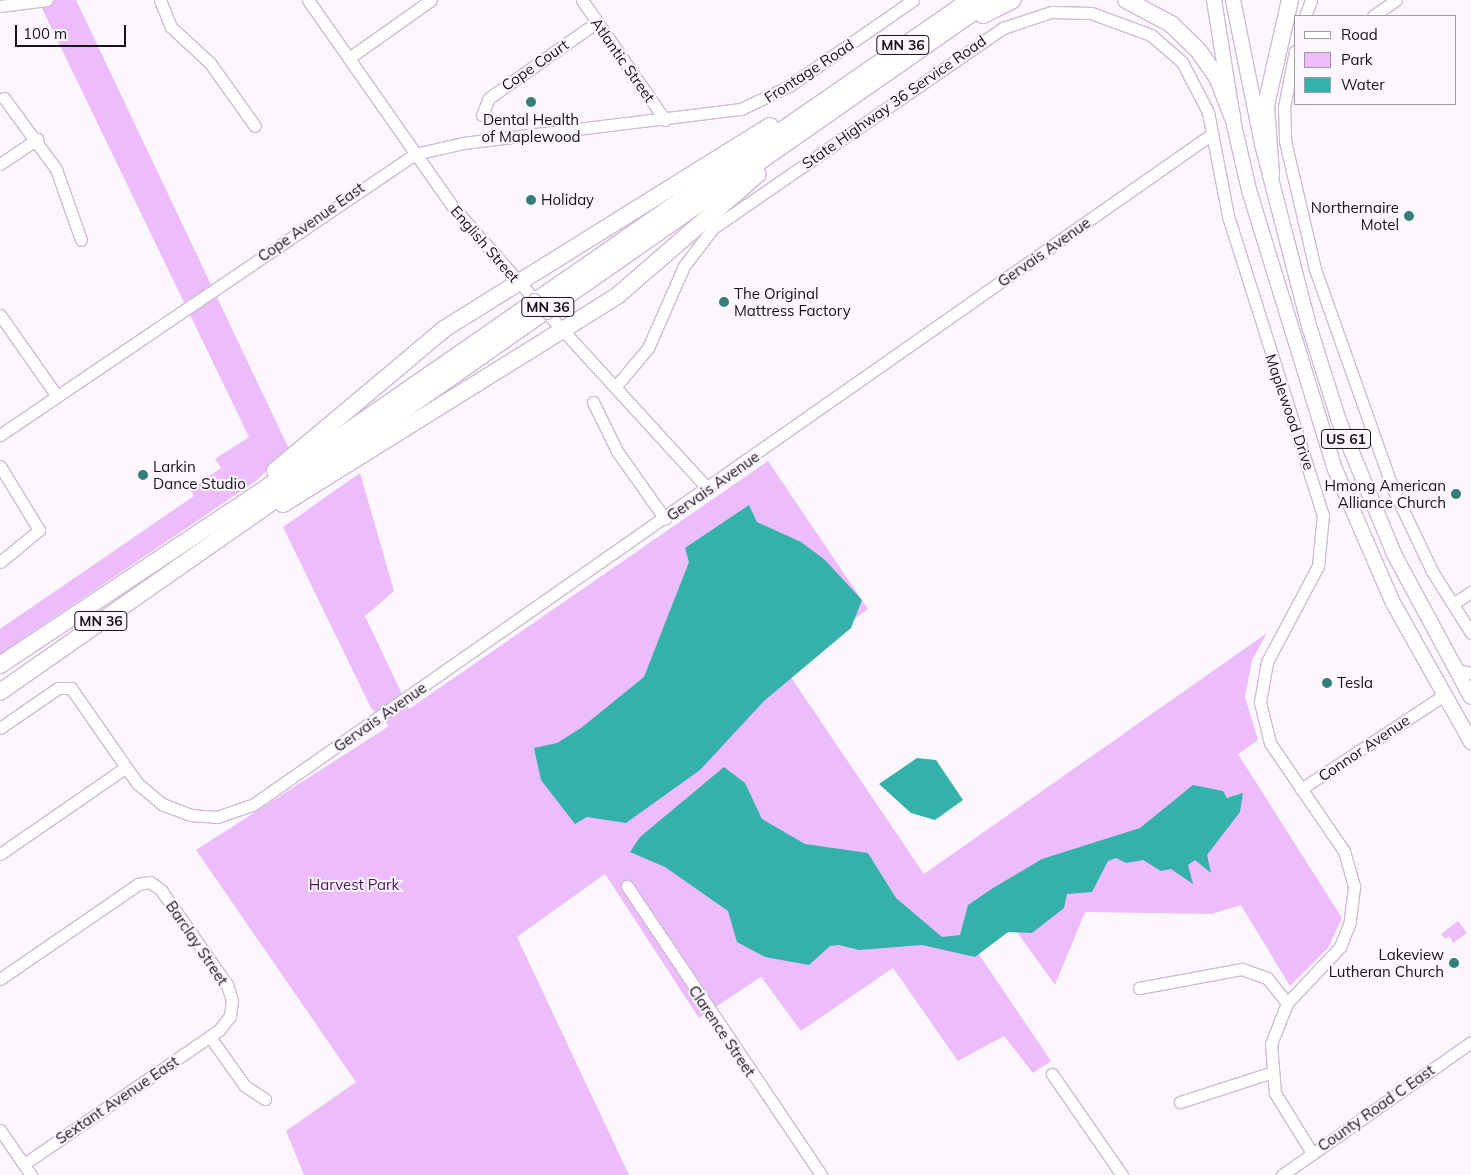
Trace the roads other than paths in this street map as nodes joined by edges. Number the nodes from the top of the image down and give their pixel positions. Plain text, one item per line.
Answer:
1 (47, 0) edge
2 (160, 0) edge
3 (308, 0) edge
4 (431, 0) edge
5 (582, 0) edge
6 (913, 0) edge
7 (970, 0) edge
8 (991, 0) edge
9 (1012, 0) edge
10 (1126, 0) edge
11 (1214, 0) edge
12 (1233, 0) edge
13 (1290, 0) edge
14 (1311, 0) edge
15 (1396, 0) edge
16 (0, 6) edge
17 (1305, 15) edge
18 (1374, 15) edge
19 (597, 22) junction
20 (909, 56) junction
21 (349, 58) junction
22 (895, 67) junction
23 (1293, 72) edge
24 (837, 91) junction
25 (4, 98) dead end
26 (482, 114) dead end
27 (1232, 116) junction
28 (665, 120) junction
29 (255, 126) dead end
30 (1212, 134) junction
31 (37, 139) junction
32 (415, 154) junction
33 (0, 164) edge
34 (1271, 175) junction
35 (81, 240) dead end
36 (520, 285) junction
37 (0, 315) edge
38 (561, 327) junction
39 (616, 386) junction
40 (57, 396) junction
41 (593, 402) dead end
42 (0, 435) edge
43 (0, 466) edge
44 (708, 489) junction
45 (665, 519) junction
46 (202, 550) junction
47 (0, 562) edge
48 (156, 562) junction
49 (1471, 592) edge
50 (1453, 604) junction
51 (1471, 633) edge
52 (0, 665) edge
53 (1470, 684) edge
54 (0, 692) edge
55 (1444, 695) junction
56 (1426, 706) junction
57 (1452, 709) junction
58 (0, 728) edge
59 (108, 737) junction
60 (1471, 742) edge
61 (126, 767) junction
62 (1301, 789) junction
63 (150, 792) junction
64 (0, 854) edge
65 (627, 886) dead end
66 (0, 979) edge
67 (1139, 988) dead end
68 (1287, 1003) junction
69 (210, 1036) junction
70 (1470, 1045) edge
71 (1270, 1073) junction
72 (1052, 1074) dead end
73 (265, 1099) dead end
74 (1180, 1102) dead end
75 (0, 1130) edge
76 (1312, 1153) junction
77 (24, 1164) junction
78 (32, 1175) edge
79 (821, 1175) edge
80 (1122, 1175) edge
81 (1282, 1175) edge

1 - 16 street
2 - 29 street
3 - 21 street, English Street
4 - 21 street
5 - 19 street, Atlantic Street
6 - 28 street, Frontage Road
7 - 24 highway, MN 36
8 - 20 highway, MN 36
9 - 20 highway
10 - 27 highway
11 - 27 main road, US 61
12 - 34 main road, US 61
13 - 34 highway
14 - 17 street
15 - 18 street
19 - 26 street, Cope Court
19 - 28 street, Atlantic Street
20 - 22 highway, MN 36
21 - 32 street, English Street
22 - 38 highway
22 - 46 highway, MN 36
23 - 50 street
24 - 36 highway
24 - 48 highway, MN 36
25 - 31 street
27 - 55 main road, US 61
28 - 32 street, Cope Avenue East
30 - 39 street, State Highway 36 Service Road
30 - 44 street, Gervais Avenue
30 - 62 street, Maplewood Drive
31 - 33 street
31 - 35 street
32 - 36 street, English Street
32 - 40 street, Cope Avenue East
34 - 53 main road, US 61
36 - 38 street, English Street, bridge
36 - 48 highway
37 - 40 street
38 - 39 street, English Street
38 - 46 highway
39 - 44 street, English Street
40 - 42 street, Cope Avenue East
41 - 45 street
43 - 47 street
44 - 45 street, Gervais Avenue
45 - 63 street, Gervais Avenue
46 - 54 highway, MN 36
48 - 52 highway, MN 36
49 - 50 street
50 - 51 street
53 - 55 main road, Connor Avenue
55 - 56 street, Connor Avenue
55 - 57 main road, US 61
56 - 57 street, Connor Avenue
56 - 62 street, Connor Avenue
57 - 60 main road, US 61
58 - 59 street
59 - 61 street
59 - 63 street
61 - 63 street
61 - 64 street
62 - 68 street, Maplewood Drive
65 - 79 street, Clarence Street
66 - 69 street, Barclay Street
67 - 68 street
68 - 71 street, Maplewood Drive
69 - 73 street
69 - 77 street, Sextant Avenue East
70 - 76 street, County Road C East
71 - 74 street
71 - 76 street
72 - 80 street
75 - 77 street
76 - 81 street, County Road C East
77 - 78 street

